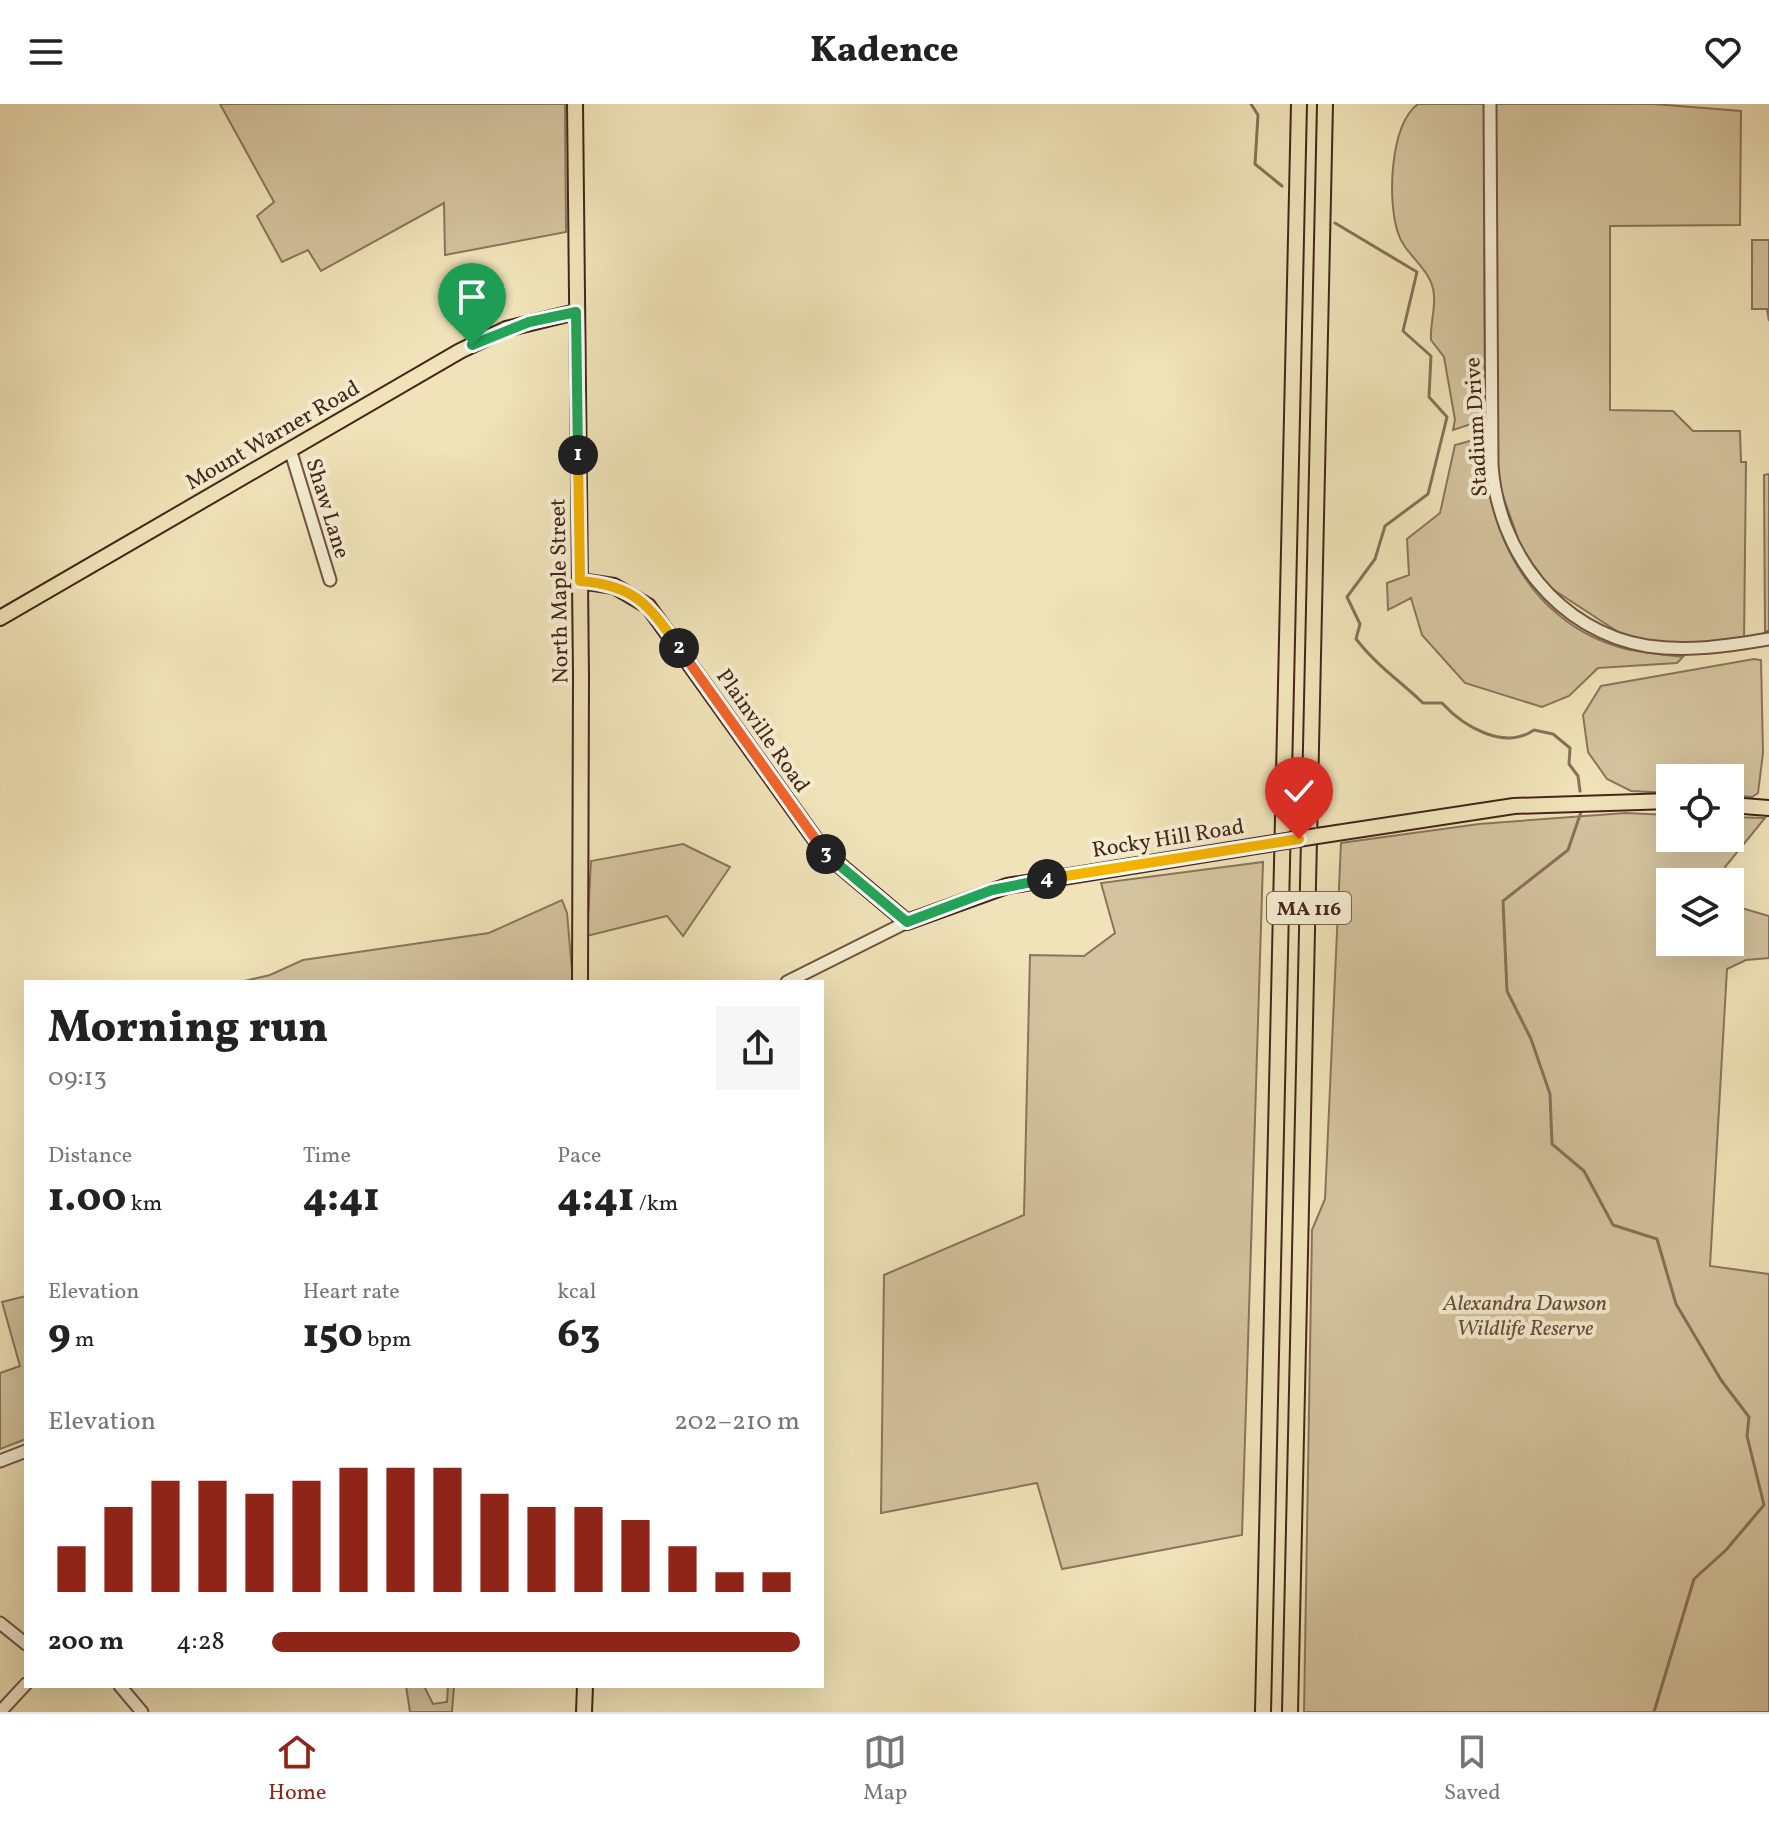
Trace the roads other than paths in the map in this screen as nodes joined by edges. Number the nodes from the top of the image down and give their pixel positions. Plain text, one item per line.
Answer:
1 (575, 104) edge
2 (1299, 104) edge
3 (1325, 104) edge
4 (1490, 104) edge
5 (576, 312) junction
6 (290, 449) junction
7 (330, 580) dead end
8 (580, 581) junction
9 (0, 618) edge
10 (1769, 639) edge
11 (1656, 801) edge
12 (1744, 806) edge
13 (1769, 808) edge
14 (907, 922) junction
15 (580, 980) edge
16 (791, 980) edge
17 (24, 1452) edge
18 (0, 1461) edge
19 (0, 1623) edge
20 (24, 1642) edge
21 (24, 1686) edge
22 (122, 1688) edge
23 (585, 1688) edge
24 (0, 1712) edge
25 (142, 1712) edge
26 (584, 1712) edge
27 (1263, 1712) edge
28 (1290, 1712) edge

1 - 5 main road, North Maple Street
2 - 27 main road, MA 116
3 - 28 main road, MA 116
4 - 10 street, Stadium Drive
5 - 6 main road, Mount Warner Road
5 - 8 main road, North Maple Street
6 - 7 street, Shaw Lane
6 - 9 main road, Mount Warner Road
8 - 14 main road, Plainville Road
8 - 15 main road, North Maple Street
11 - 14 main road, Rocky Hill Road, bridge
12 - 13 main road
14 - 16 street, Rocky Hill Road
17 - 18 street
19 - 20 street
21 - 24 street
22 - 25 street
23 - 26 main road

